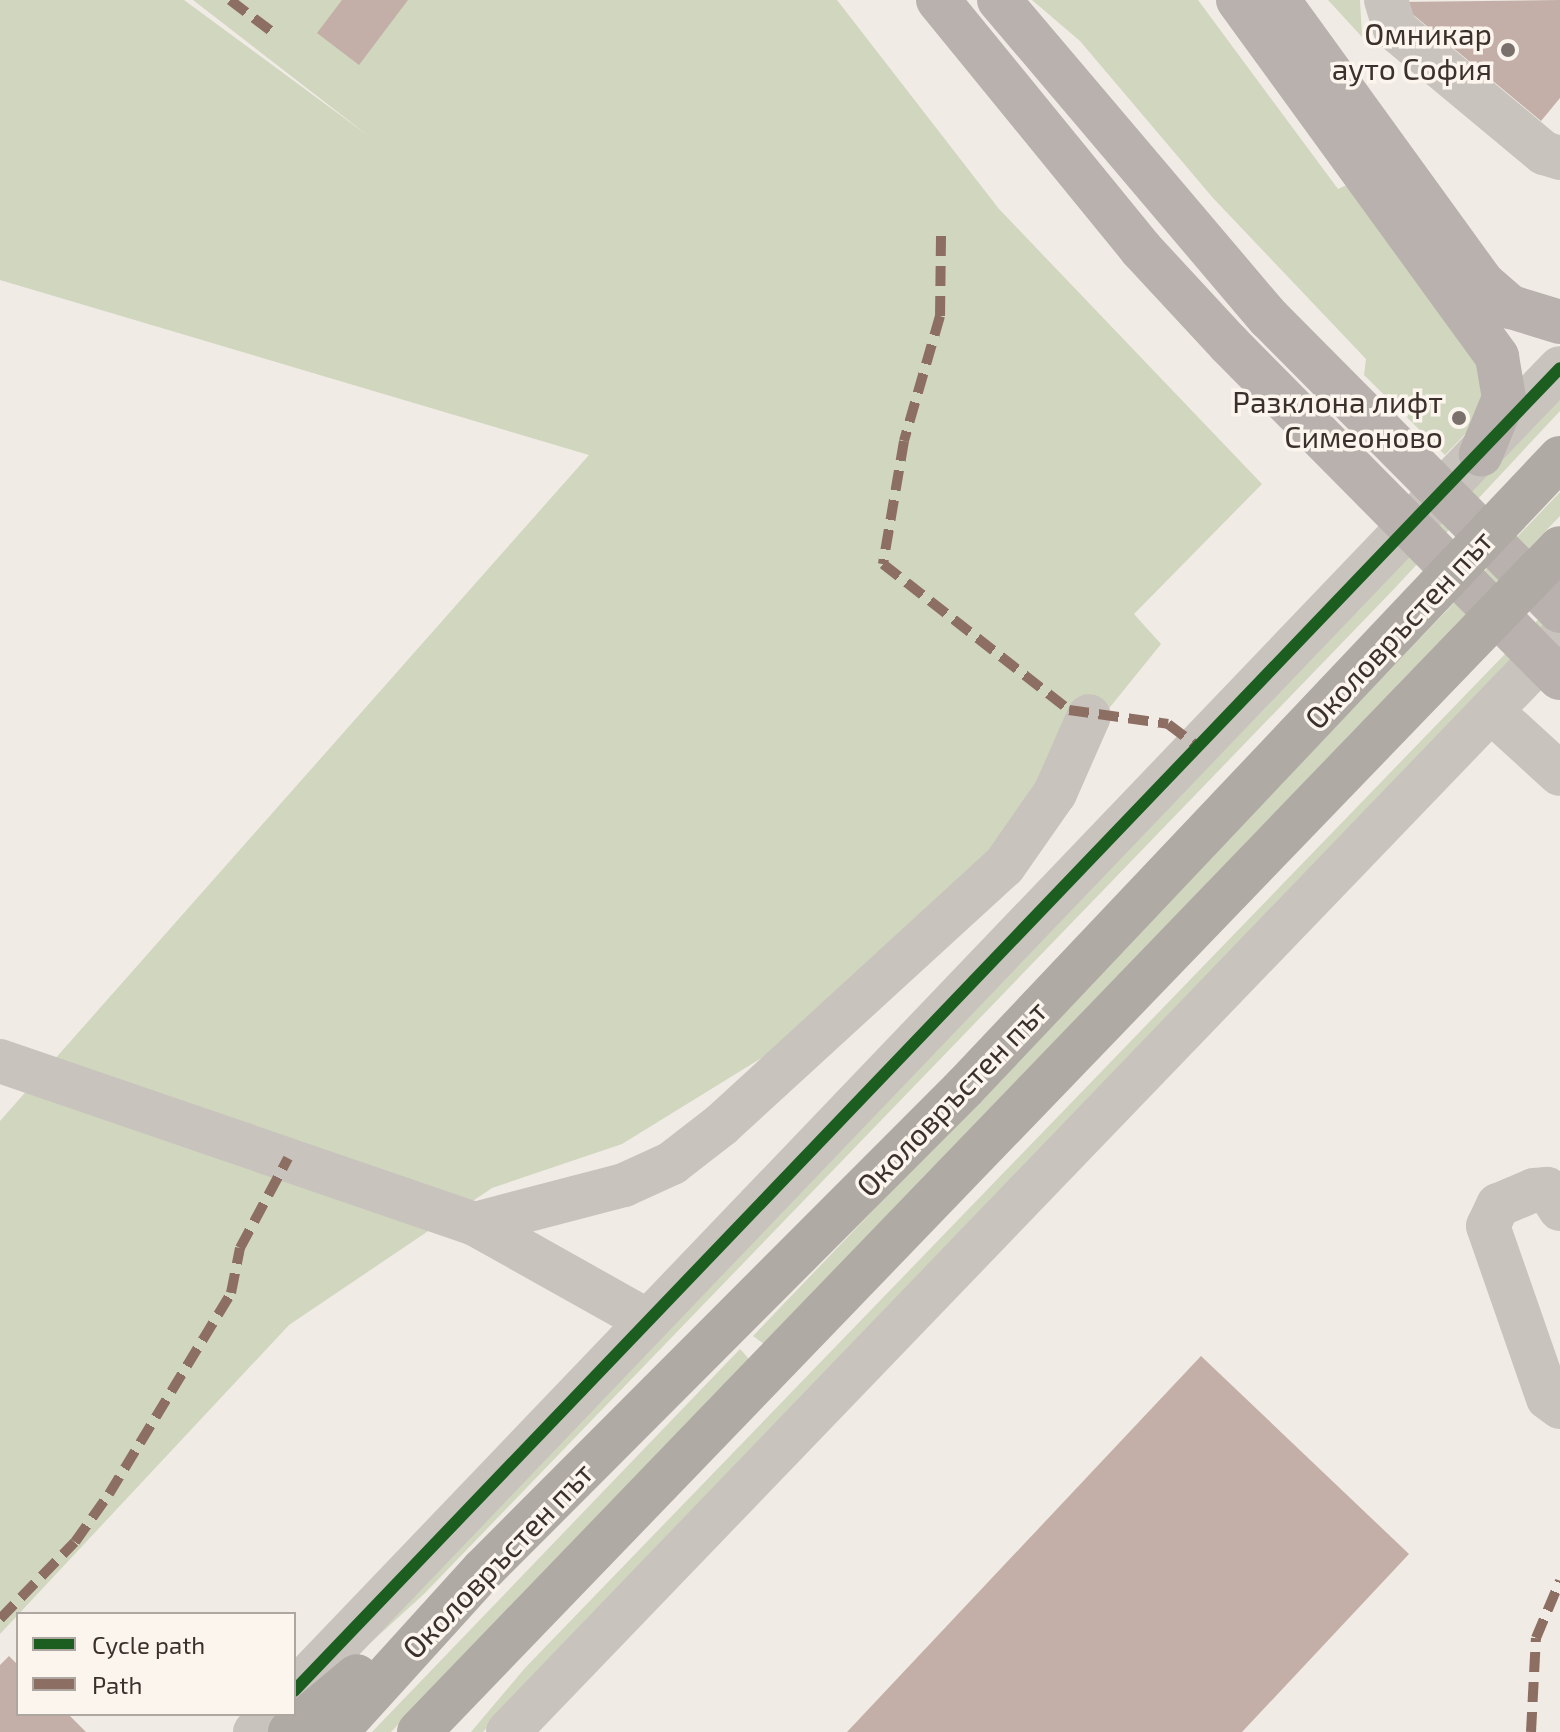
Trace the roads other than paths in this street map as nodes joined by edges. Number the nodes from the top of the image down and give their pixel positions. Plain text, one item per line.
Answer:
1 (938, 0) edge
2 (999, 0) edge
3 (1238, 0) edge
4 (1278, 0) edge
5 (1386, 0) edge
6 (1560, 158) edge
7 (1560, 322) edge
8 (1560, 368) edge
9 (1481, 454) junction
10 (1560, 458) edge
11 (1560, 548) edge
12 (1560, 611) edge
13 (1560, 639) edge
14 (1560, 678) edge
15 (1491, 711) junction
16 (1089, 716) dead end
17 (1560, 774) edge
18 (0, 1061) edge
19 (1559, 1200) edge
20 (475, 1224) junction
21 (648, 1321) junction
22 (1560, 1407) edge
23 (589, 1556) junction
24 (484, 1569) junction
25 (296, 1689) edge
26 (270, 1716) edge
27 (255, 1732) edge
28 (290, 1732) edge
29 (336, 1732) edge
30 (419, 1732) edge
31 (453, 1732) edge
32 (508, 1732) edge

1 - 14 main road
2 - 12 main road
3 - 9 main road
4 - 7 main road
5 - 6 street
8 - 9 street
9 - 21 street
10 - 24 highway, Околовръстен път
11 - 23 highway, Околовръстен път
13 - 15 street
15 - 17 street
15 - 32 street
16 - 20 street
18 - 20 street
19 - 22 street
20 - 21 street
21 - 25 street
23 - 30 highway, Околовръстен път
23 - 31 highway
24 - 28 highway
24 - 29 highway, Околовръстен път
26 - 27 street

